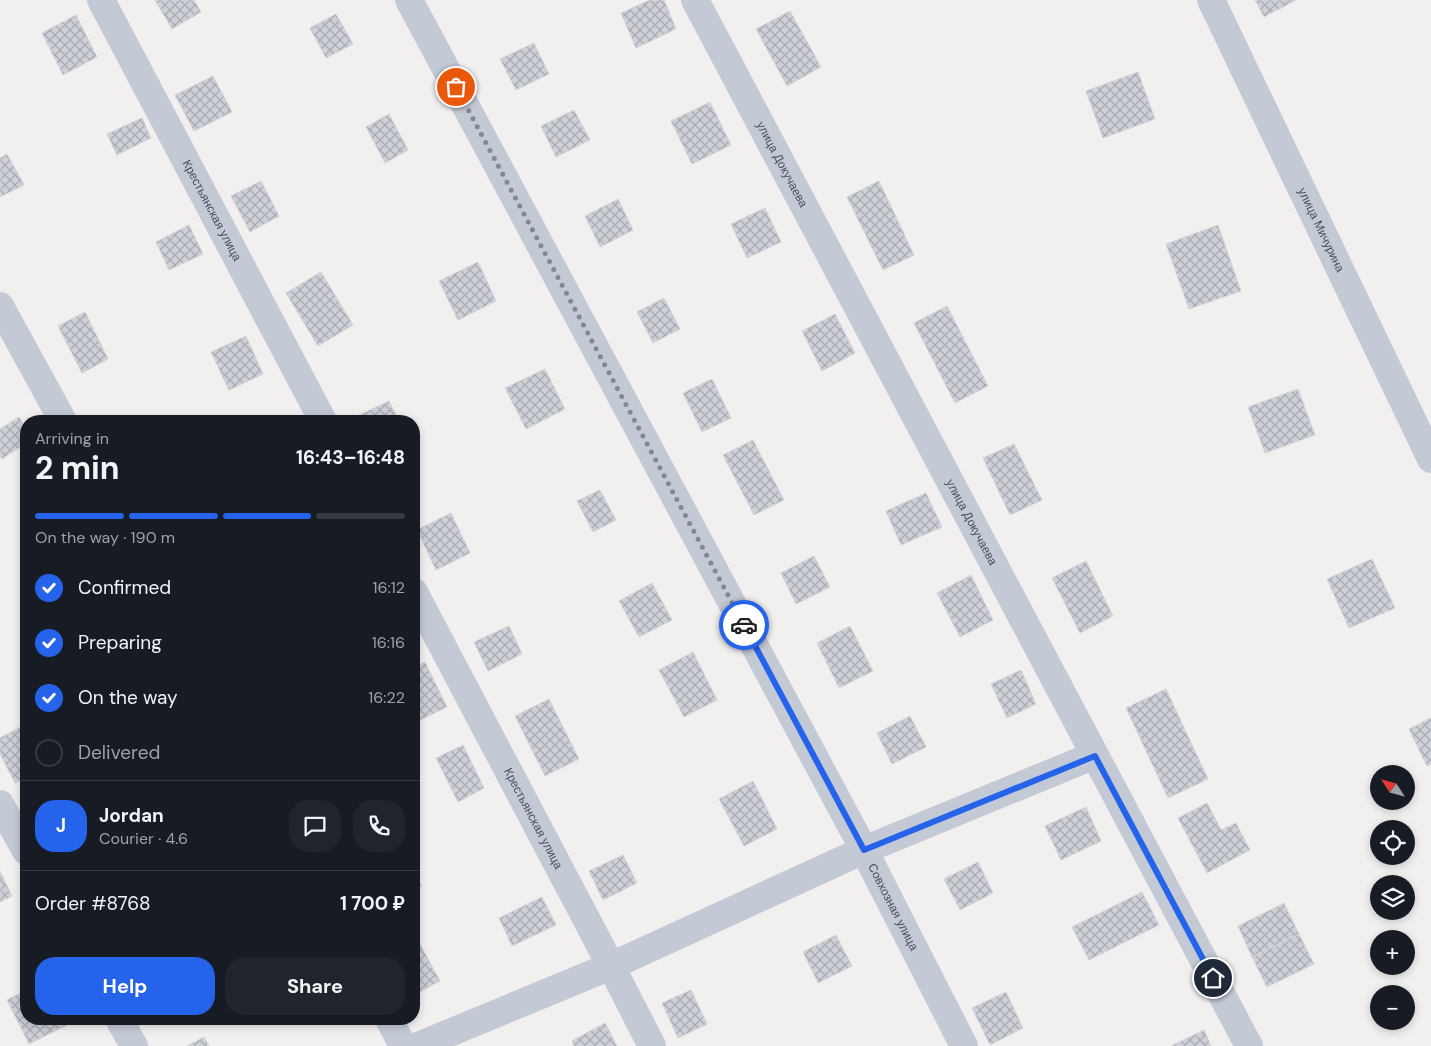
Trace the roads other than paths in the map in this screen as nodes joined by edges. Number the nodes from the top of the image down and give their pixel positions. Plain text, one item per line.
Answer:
1 (101, 0) edge
2 (409, 0) edge
3 (695, 0) edge
4 (1211, 0) edge
5 (0, 306) edge
6 (60, 415) edge
7 (320, 415) edge
8 (1431, 459) edge
9 (420, 603) edge
10 (1095, 756) junction
11 (0, 804) edge
12 (20, 840) edge
13 (864, 850) junction
14 (611, 966) junction
15 (122, 1025) edge
16 (392, 1025) edge
17 (134, 1046) edge
18 (404, 1046) edge
19 (418, 1046) edge
20 (652, 1046) edge
21 (964, 1046) edge
22 (1249, 1046) edge

1 - 7 street, Крестьянская улица
2 - 13 street, Совхозная улица
3 - 10 street, улица Докучаева
4 - 8 street, улица Мичурина
5 - 6 street
9 - 14 street, Крестьянская улица
10 - 13 street
10 - 22 street, улица Докучаева
11 - 12 street
13 - 14 street
13 - 21 street, Совхозная улица
14 - 19 street
14 - 20 street, Крестьянская улица
15 - 17 street
16 - 18 street

